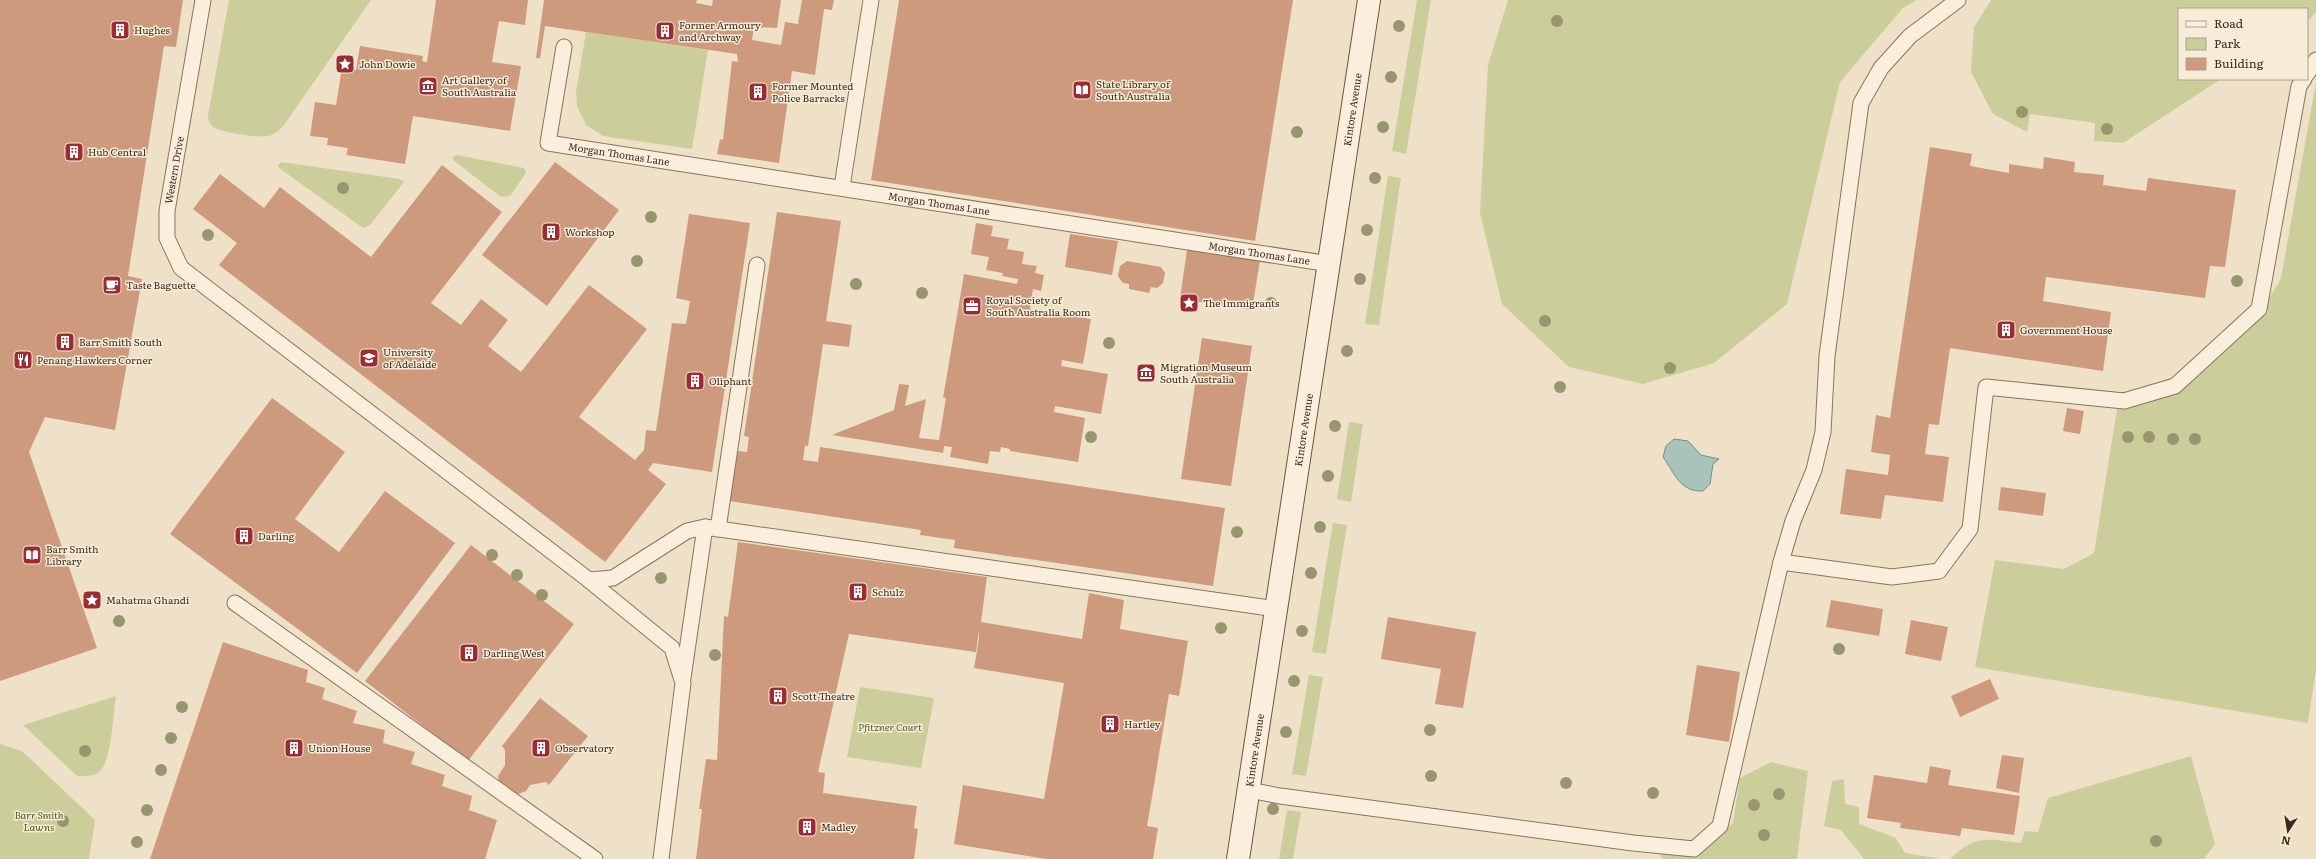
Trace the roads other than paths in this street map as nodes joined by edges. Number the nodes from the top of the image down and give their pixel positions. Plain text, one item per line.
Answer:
1 (203, 0) edge
2 (870, 0) edge
3 (1369, 0) edge
4 (1958, 0) edge
5 (564, 47) dead end
6 (2316, 60) edge
7 (2308, 72) edge
8 (2303, 80) edge
9 (842, 187) junction
10 (1330, 264) junction
11 (757, 265) dead end
12 (711, 528) junction
13 (1781, 562) junction
14 (589, 580) junction
15 (235, 603) dead end
16 (1276, 609) junction
17 (683, 683) junction
18 (1249, 790) junction
19 (595, 859) edge
20 (661, 859) edge
21 (1238, 859) edge

1 - 14 lane, Western Drive
2 - 9 lane
3 - 10 street, Kintore Avenue
4 - 13 lane
5 - 9 lane, Morgan Thomas Lane
6 - 7 lane
8 - 13 lane
9 - 10 lane, Morgan Thomas Lane
10 - 16 street, Kintore Avenue
11 - 12 lane
12 - 14 lane
12 - 16 lane
12 - 17 lane
13 - 18 lane
14 - 17 lane, Western Drive
15 - 19 lane
16 - 18 street, Kintore Avenue
17 - 20 lane
18 - 21 street, Kintore Avenue

